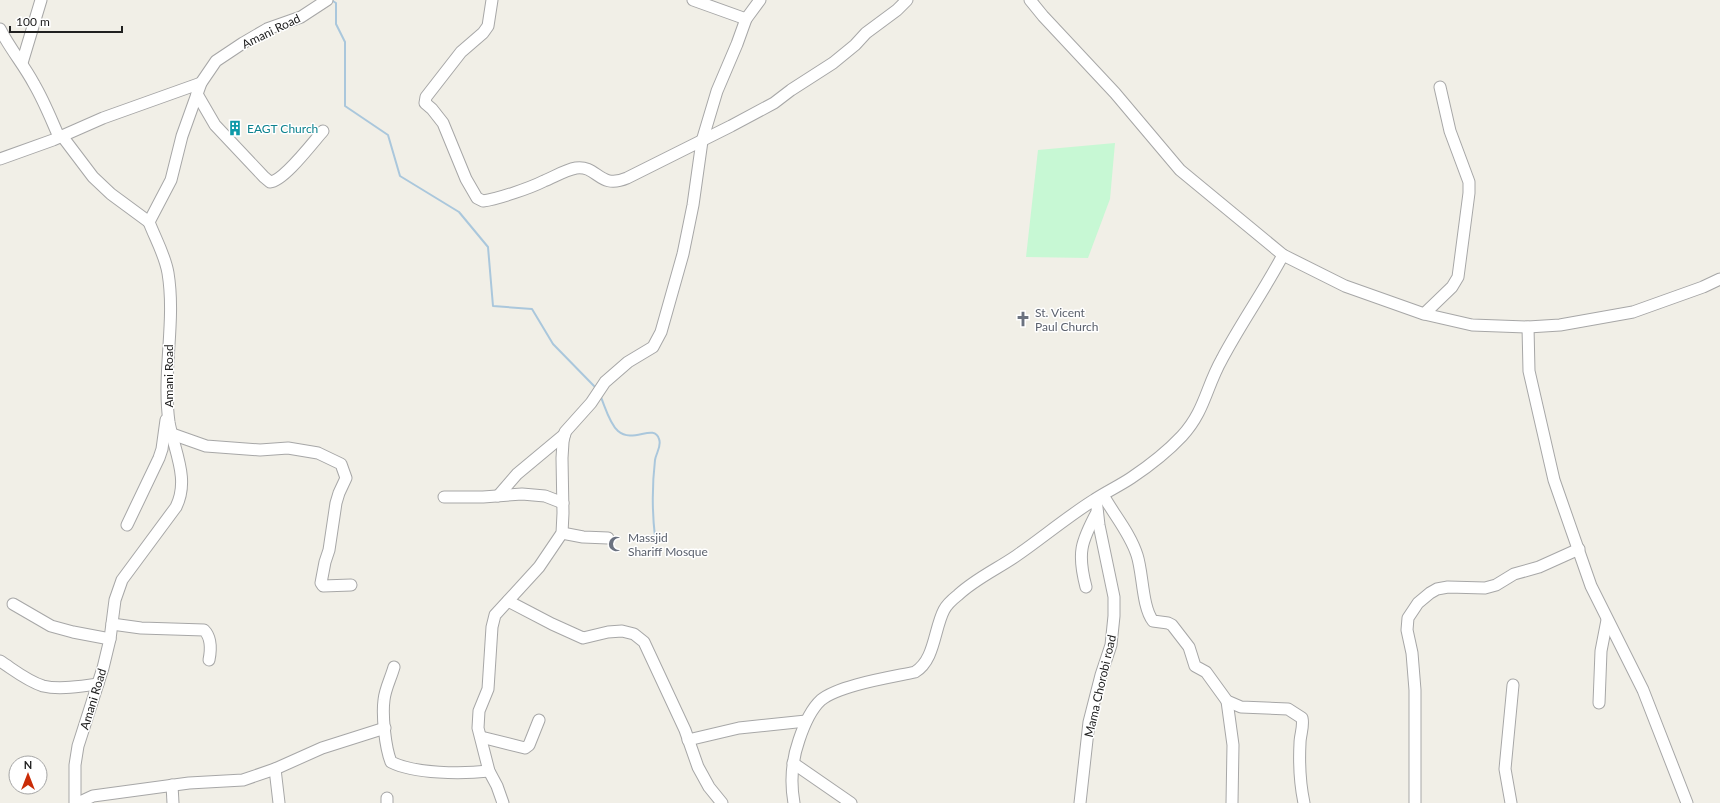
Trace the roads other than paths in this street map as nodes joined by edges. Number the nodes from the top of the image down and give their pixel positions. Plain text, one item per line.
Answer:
1 (40, 0) edge
2 (492, 0) edge
3 (693, 0) edge
4 (760, 0) edge
5 (907, 0) edge
6 (1030, 0) edge
7 (324, 1) edge
8 (746, 19) junction
9 (0, 29) edge
10 (22, 63) junction
11 (1440, 87) dead end
12 (199, 88) junction
13 (323, 131) dead end
14 (61, 136) junction
15 (702, 141) junction
16 (0, 159) edge
17 (149, 222) junction
18 (1283, 255) junction
19 (1720, 279) edge
20 (1424, 314) junction
21 (1528, 327) junction
22 (168, 410) junction
23 (172, 434) junction
24 (564, 434) junction
25 (444, 496) dead end
26 (498, 496) junction
27 (1100, 497) junction
28 (563, 503) junction
29 (1097, 511) junction
30 (127, 525) dead end
31 (562, 533) junction
32 (608, 538) dead end
33 (1579, 549) junction
34 (350, 585) dead end
35 (1086, 587) dead end
36 (508, 601) junction
37 (14, 604) dead end
38 (1607, 620) junction
39 (112, 624) junction
40 (110, 639) junction
41 (209, 660) dead end
42 (0, 661) edge
43 (394, 667) dead end
44 (98, 684) junction
45 (1513, 685) dead end
46 (1227, 701) junction
47 (1599, 703) dead end
48 (539, 720) dead end
49 (806, 721) junction
50 (385, 728) junction
51 (481, 737) junction
52 (688, 740) junction
53 (793, 763) junction
54 (275, 769) junction
55 (489, 771) junction
56 (172, 785) junction
57 (76, 803) edge
58 (173, 803) edge
59 (279, 803) edge
60 (503, 803) edge
61 (722, 803) edge
62 (794, 803) edge
63 (851, 803) edge
64 (1080, 803) edge
65 (1232, 803) edge
66 (1304, 803) edge
67 (1415, 803) edge
68 (1511, 803) edge
69 (1687, 803) edge

1 - 10 street
2 - 15 street
3 - 8 street
4 - 8 street
5 - 15 street
6 - 18 street
7 - 12 street, Amani Road
8 - 15 street
9 - 10 street
10 - 14 street
11 - 20 street
12 - 13 street
12 - 14 street
12 - 17 street, Amani Road
14 - 16 street
14 - 17 street
15 - 24 street
17 - 22 street, Amani Road
18 - 20 street
18 - 27 street
19 - 21 street
20 - 21 street
21 - 33 street
22 - 23 street, Amani Road
22 - 30 street
23 - 34 street
23 - 39 street, Amani Road
24 - 26 street
24 - 28 street
25 - 26 street
26 - 28 street
27 - 29 street, Mama Chorobi road
27 - 46 street
27 - 49 street
28 - 31 street
29 - 35 street
29 - 64 street, Mama Chorobi road
31 - 32 street
31 - 36 street
33 - 38 street
33 - 67 street
36 - 51 street
36 - 52 street
37 - 40 street
38 - 47 street
38 - 69 street
39 - 40 street, Amani Road
39 - 41 street
40 - 44 street, Amani Road
42 - 44 street
43 - 50 street
44 - 57 street, Amani Road
45 - 68 street
46 - 65 street
46 - 66 street
48 - 51 street
49 - 52 street
49 - 53 street
50 - 54 street
50 - 55 street
51 - 55 street
52 - 61 street
53 - 62 street
53 - 63 street
54 - 56 street
54 - 59 street
55 - 60 street
56 - 57 street
56 - 58 street

